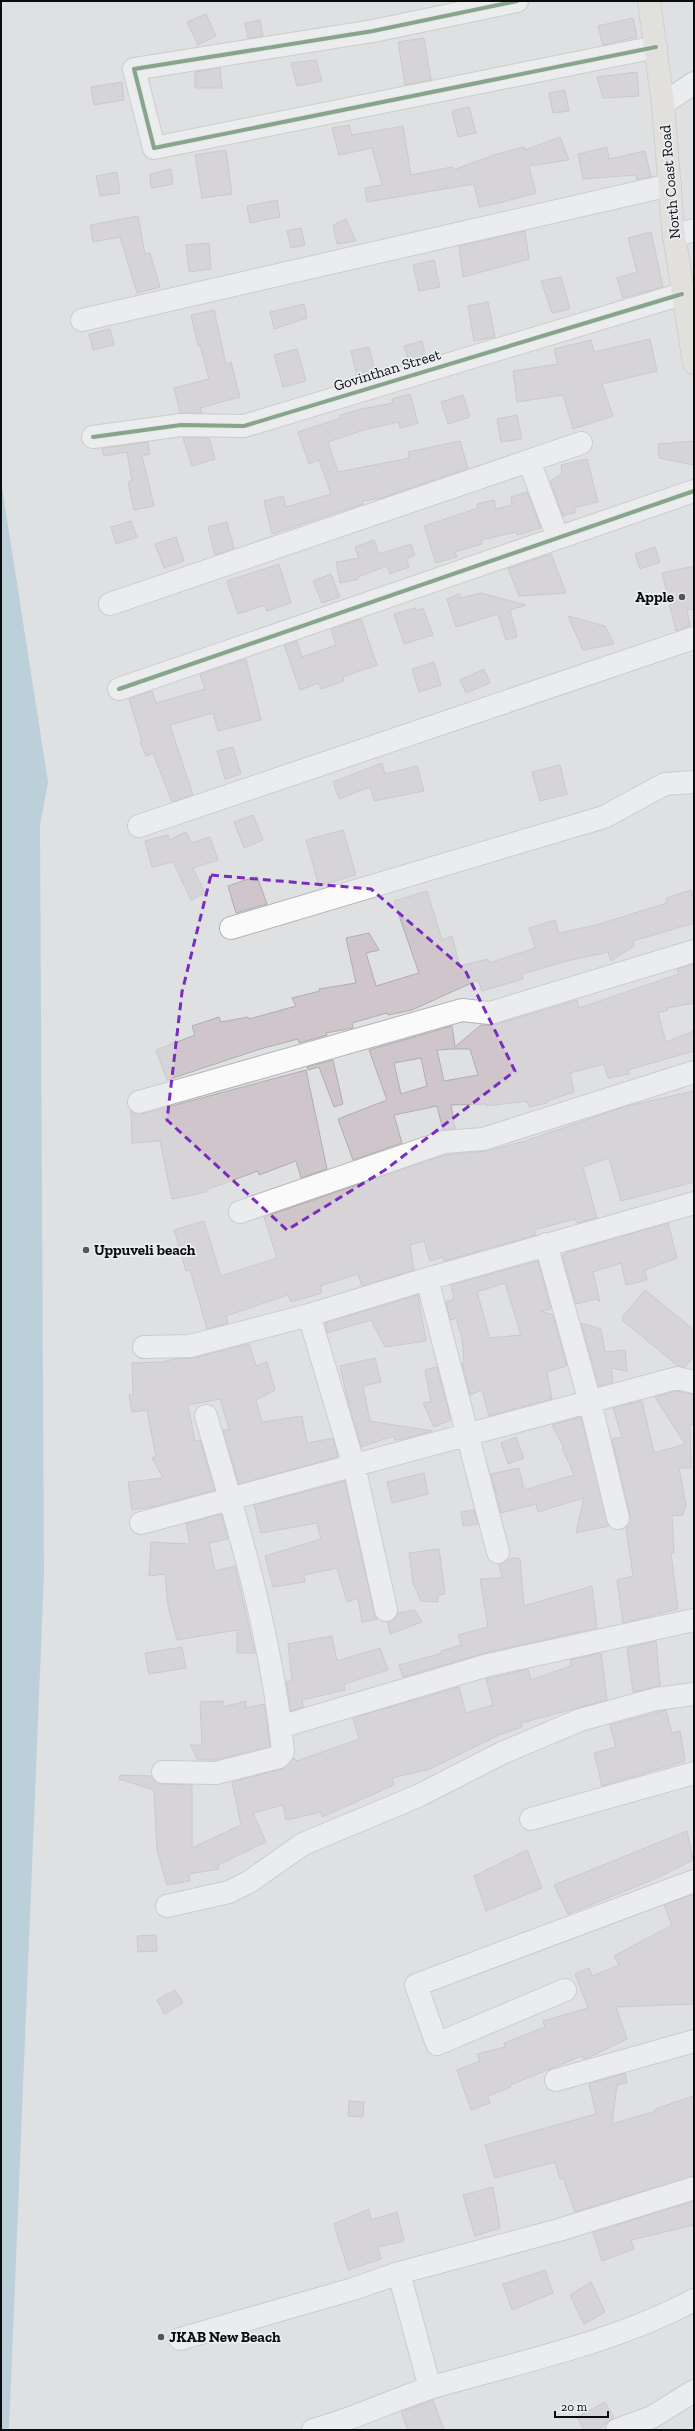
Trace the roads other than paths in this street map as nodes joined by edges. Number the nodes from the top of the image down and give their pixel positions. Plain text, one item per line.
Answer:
1 (517, 1) edge
2 (649, 1) edge
3 (656, 47) junction
4 (694, 83) edge
5 (663, 104) junction
6 (670, 185) junction
7 (684, 233) edge
8 (682, 294) junction
9 (82, 320) dead end
10 (690, 323) edge
11 (694, 363) edge
12 (93, 437) dead end
13 (581, 443) dead end
14 (529, 462) junction
15 (694, 491) edge
16 (558, 538) junction
17 (110, 604) dead end
18 (694, 638) edge
19 (119, 689) dead end
20 (694, 782) edge
21 (139, 826) dead end
22 (231, 928) dead end
23 (694, 951) edge
24 (694, 1072) edge
25 (139, 1102) dead end
26 (694, 1203) edge
27 (240, 1212) dead end
28 (546, 1244) junction
29 (427, 1279) junction
30 (309, 1315) junction
31 (144, 1348) dead end
32 (694, 1382) edge
33 (590, 1402) junction
34 (206, 1416) dead end
35 (467, 1435) junction
36 (354, 1466) junction
37 (230, 1499) junction
38 (618, 1518) dead end
39 (142, 1523) dead end
40 (498, 1552) dead end
41 (386, 1610) dead end
42 (694, 1620) edge
43 (694, 1694) edge
44 (280, 1727) junction
45 (163, 1772) dead end
46 (694, 1773) edge
47 (531, 1819) dead end
48 (694, 1881) edge
49 (167, 1906) dead end
50 (565, 1990) dead end
51 (694, 2041) edge
52 (556, 2080) dead end
53 (694, 2188) edge
54 (399, 2273) junction
55 (694, 2300) edge
56 (180, 2339) dead end
57 (430, 2388) junction
58 (694, 2391) edge
59 (312, 2430) edge
60 (617, 2430) edge

1 - 3 street
2 - 3 main road, North Coast Road
3 - 5 main road, North Coast Road
4 - 5 street
5 - 6 main road, North Coast Road
6 - 7 main road, North Coast Road
6 - 9 street
7 - 8 main road, North Coast Road
8 - 10 main road, North Coast Road
8 - 12 street, Govinthan Street
10 - 11 main road, North Coast Road
13 - 14 street
14 - 16 street
14 - 17 street
15 - 16 street
16 - 19 street
18 - 21 street
20 - 22 street
23 - 25 street
24 - 27 street
26 - 28 street
28 - 29 street
28 - 33 street
29 - 30 street
29 - 35 street
30 - 31 street
30 - 36 street
32 - 33 street
33 - 35 street
33 - 38 street
34 - 37 street
35 - 36 street
35 - 40 street
36 - 37 street
36 - 41 street
37 - 39 street
37 - 44 street
42 - 44 street
43 - 49 street
44 - 45 street
46 - 47 street
48 - 50 street
51 - 52 street
53 - 54 street
54 - 56 street
54 - 57 street
55 - 57 street
57 - 59 street
58 - 60 street

